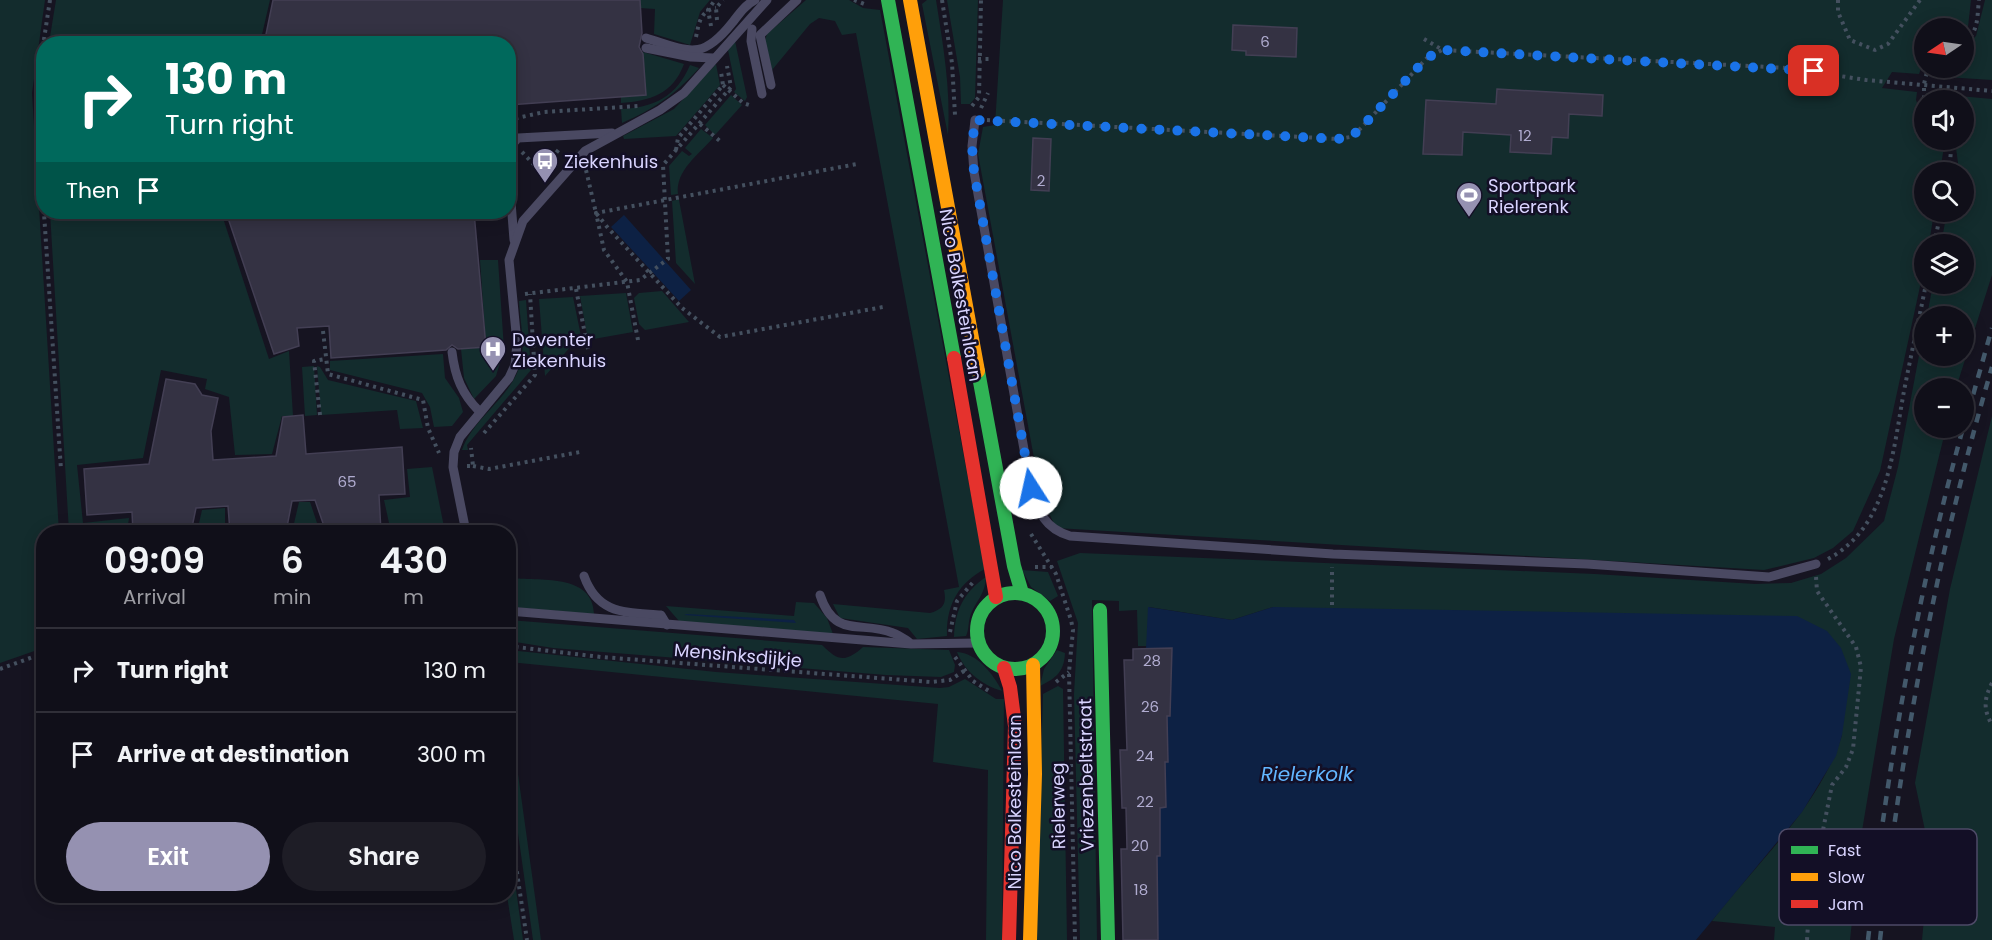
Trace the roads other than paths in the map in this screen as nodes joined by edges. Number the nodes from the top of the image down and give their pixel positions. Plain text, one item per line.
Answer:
1 (755, 0) edge
2 (766, 0) edge
3 (797, 0) edge
4 (888, 0) edge
5 (910, 0) edge
6 (752, 28) dead end
7 (713, 58) junction
8 (771, 85) dead end
9 (762, 94) dead end
10 (975, 120) road end
11 (614, 133) junction
12 (516, 140) edge
13 (512, 219) edge
14 (514, 245) junction
15 (453, 352) dead end
16 (479, 411) junction
17 (465, 525) edge
18 (1816, 564) road end
19 (584, 576) dead end
20 (1022, 593) junction
21 (820, 595) dead end
22 (996, 597) junction
23 (1100, 610) dead end
24 (516, 612) edge
25 (667, 625) junction
26 (978, 643) junction
27 (911, 644) junction
28 (1033, 665) junction
29 (1004, 668) junction
30 (1009, 940) edge
31 (1030, 940) edge
32 (1108, 940) edge

1 - 7 lane
2 - 7 lane
3 - 8 lane
4 - 22 street, Nico Bolkesteinlaan
5 - 20 street, Nico Bolkesteinlaan
6 - 9 lane
7 - 11 lane
10 - 18 lane
11 - 12 lane
11 - 14 lane
13 - 14 lane
14 - 16 lane
15 - 16 lane
16 - 17 lane
19 - 25 lane
20 - 22 street
20 - 28 street
21 - 27 lane
22 - 26 street
23 - 32 street, Vriezenbeltstraat
24 - 25 lane
25 - 27 lane
26 - 27 lane
26 - 29 street
28 - 29 street
28 - 31 street, Nico Bolkesteinlaan
29 - 30 street, Nico Bolkesteinlaan

